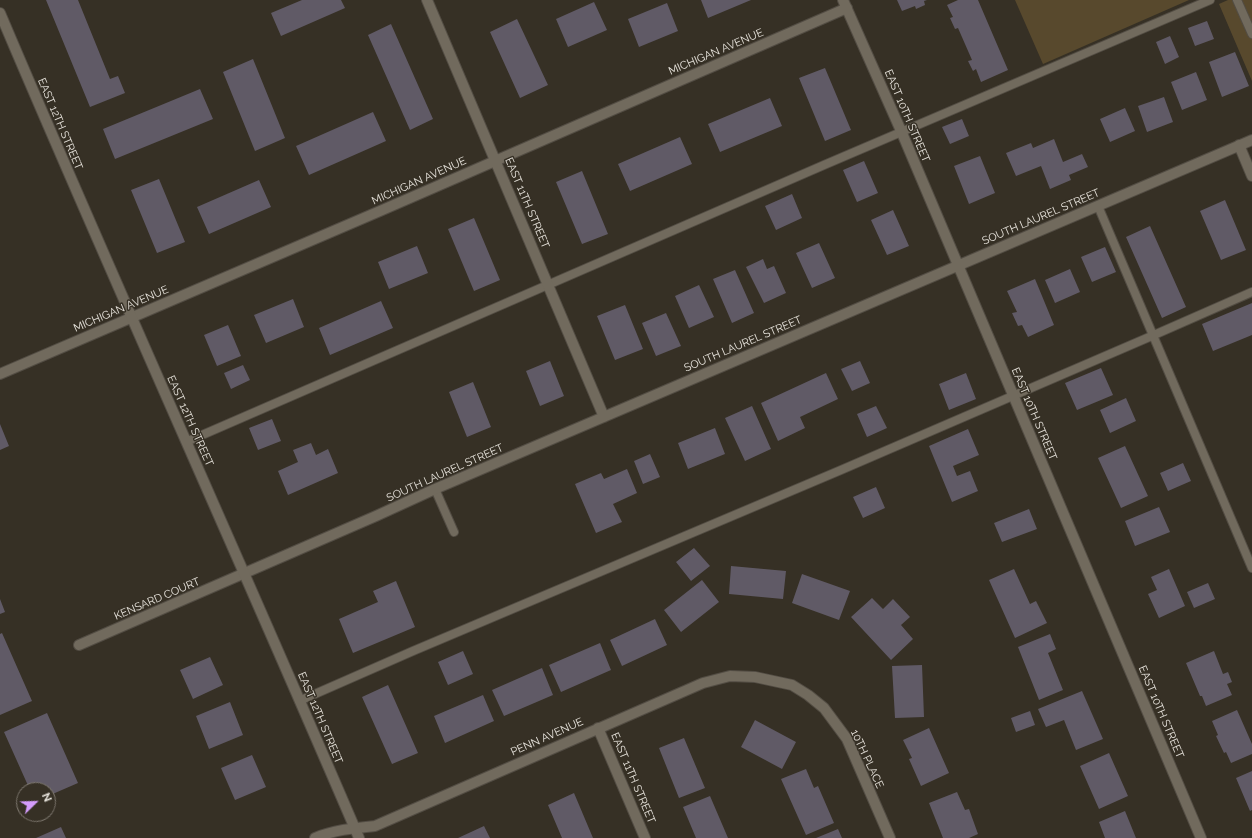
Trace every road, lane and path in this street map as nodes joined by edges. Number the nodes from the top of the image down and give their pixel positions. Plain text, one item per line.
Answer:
1 (426, 0) edge
2 (1210, 0) edge
3 (1237, 0) edge
4 (845, 4) edge
5 (0, 14) edge
6 (1252, 34) edge
7 (902, 132) junction
8 (1252, 140) edge
9 (1239, 145) junction
10 (496, 160) junction
11 (1252, 176) edge
12 (1098, 206) junction
13 (957, 265) junction
14 (549, 285) junction
15 (1252, 292) edge
16 (131, 318) junction
17 (1154, 335) junction
18 (0, 374) edge
19 (1012, 395) junction
20 (604, 417) junction
21 (186, 442) junction
22 (434, 489) junction
23 (454, 532) dead end
24 (1252, 568) edge
25 (244, 574) junction
26 (79, 645) dead end
27 (792, 685) joint
28 (300, 701) junction
29 (598, 728) junction
30 (354, 828) junction
31 (315, 838) edge
32 (359, 838) edge
33 (645, 838) edge
34 (890, 838) edge
35 (1201, 838) edge

1 - 10 street, EAST 11TH STREET
2 - 7 lane
3 - 6 lane
4 - 7 street, EAST 10TH STREET
4 - 10 street, MICHIGAN AVENUE
5 - 16 street, EAST 12TH STREET
7 - 13 street, EAST 10TH STREET
7 - 14 lane
8 - 9 street, SOUTH LAUREL STREET
9 - 11 street
9 - 12 street, SOUTH LAUREL STREET
10 - 14 street, EAST 11TH STREET
10 - 16 street, MICHIGAN AVENUE
12 - 13 street, SOUTH LAUREL STREET
12 - 17 lane
13 - 19 street, EAST 10TH STREET
13 - 20 street, SOUTH LAUREL STREET
14 - 20 street, EAST 11TH STREET
14 - 21 lane
15 - 17 lane
16 - 18 street, MICHIGAN AVENUE
16 - 21 street, EAST 12TH STREET
17 - 19 lane
17 - 24 lane
19 - 28 lane
19 - 35 street, EAST 10TH STREET
20 - 22 street, SOUTH LAUREL STREET
21 - 25 street, EAST 12TH STREET
22 - 23 lane
22 - 25 street, SOUTH LAUREL STREET
25 - 26 street, KENSARD COURT
25 - 28 street, EAST 12TH STREET
27 - 29 street, PENN AVENUE
27 - 34 street, 10TH PLACE
28 - 30 street, EAST 12TH STREET
29 - 30 street, PENN AVENUE
29 - 33 street, EAST 11TH STREET
30 - 31 street, PENN AVENUE
30 - 32 street, EAST 12TH STREET

